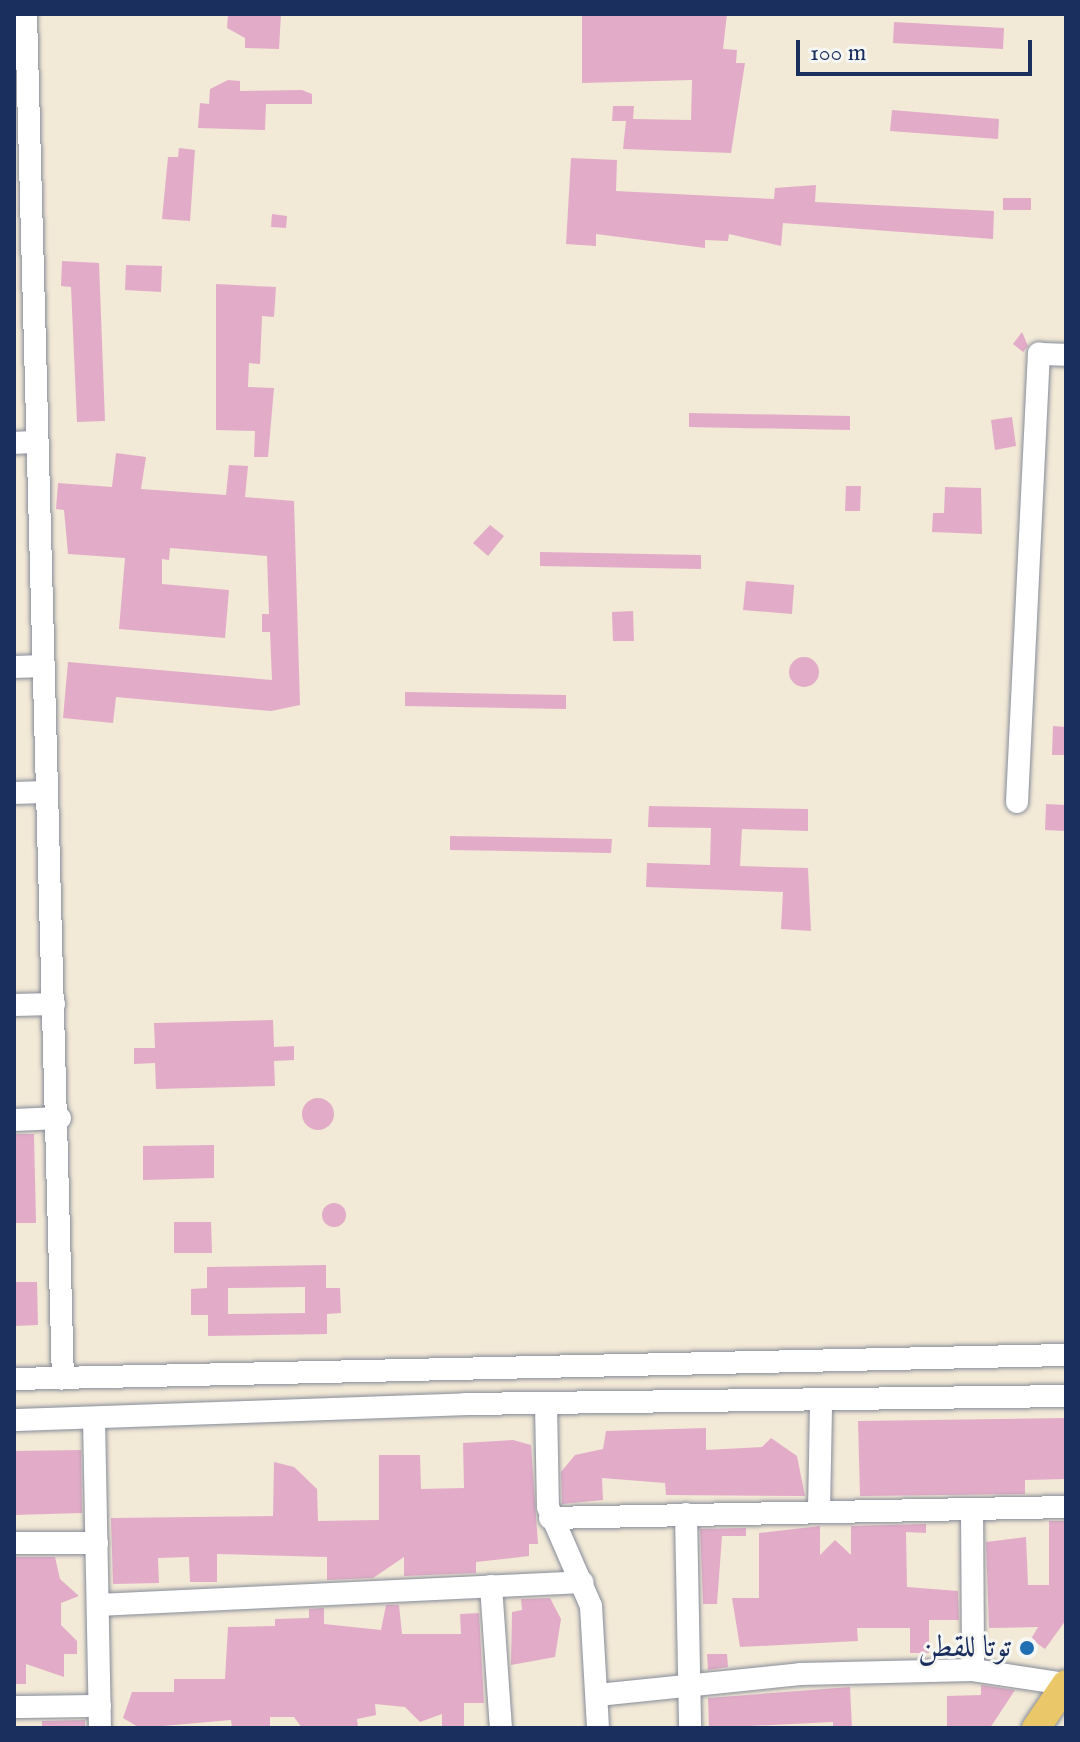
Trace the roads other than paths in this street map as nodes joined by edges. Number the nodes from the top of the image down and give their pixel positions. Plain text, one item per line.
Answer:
1 (26, 14) edge
2 (20, 72) edge
3 (23, 330) edge
4 (1066, 355) edge
5 (25, 443) edge
6 (44, 666) junction
7 (14, 667) edge
8 (45, 792) junction
9 (14, 793) edge
10 (1017, 802) dead end
11 (54, 1004) junction
12 (14, 1005) edge
13 (60, 1118) junction
14 (14, 1120) edge
15 (1066, 1355) edge
16 (63, 1378) junction
17 (109, 1378) junction
18 (14, 1379) edge
19 (1066, 1396) edge
20 (821, 1403) junction
21 (546, 1404) junction
22 (104, 1416) junction
23 (14, 1420) edge
24 (1066, 1507) edge
25 (972, 1509) junction
26 (819, 1511) junction
27 (686, 1514) junction
28 (550, 1518) junction
29 (14, 1543) edge
30 (97, 1543) junction
31 (582, 1582) junction
32 (491, 1586) junction
33 (98, 1605) junction
34 (973, 1670) junction
35 (1066, 1684) edge
36 (689, 1688) junction
37 (598, 1695) junction
38 (14, 1707) edge
39 (100, 1717) edge
40 (1066, 1717) edge
41 (501, 1728) edge
42 (598, 1728) edge
43 (690, 1728) edge
44 (1036, 1728) edge
45 (1058, 1728) edge

1 - 2 street
2 - 3 street
3 - 5 street
4 - 10 street
5 - 6 street
6 - 7 street
6 - 8 street
8 - 9 street
8 - 11 street
11 - 12 street
11 - 13 street
13 - 14 street
13 - 16 street
15 - 17 street
16 - 17 street
16 - 18 street
17 - 22 street
19 - 20 street
20 - 21 street
20 - 26 street
21 - 22 street
21 - 28 street
22 - 23 street
22 - 30 street
24 - 25 street
25 - 26 street
25 - 34 street
26 - 27 street
27 - 28 street
27 - 36 street
28 - 31 street
29 - 30 street
30 - 33 street
31 - 32 street
31 - 37 street
32 - 33 street
32 - 41 street
33 - 39 street
34 - 35 street
34 - 36 street
35 - 44 main road
36 - 37 street
36 - 43 street
37 - 42 street
38 - 39 street
40 - 45 main road

